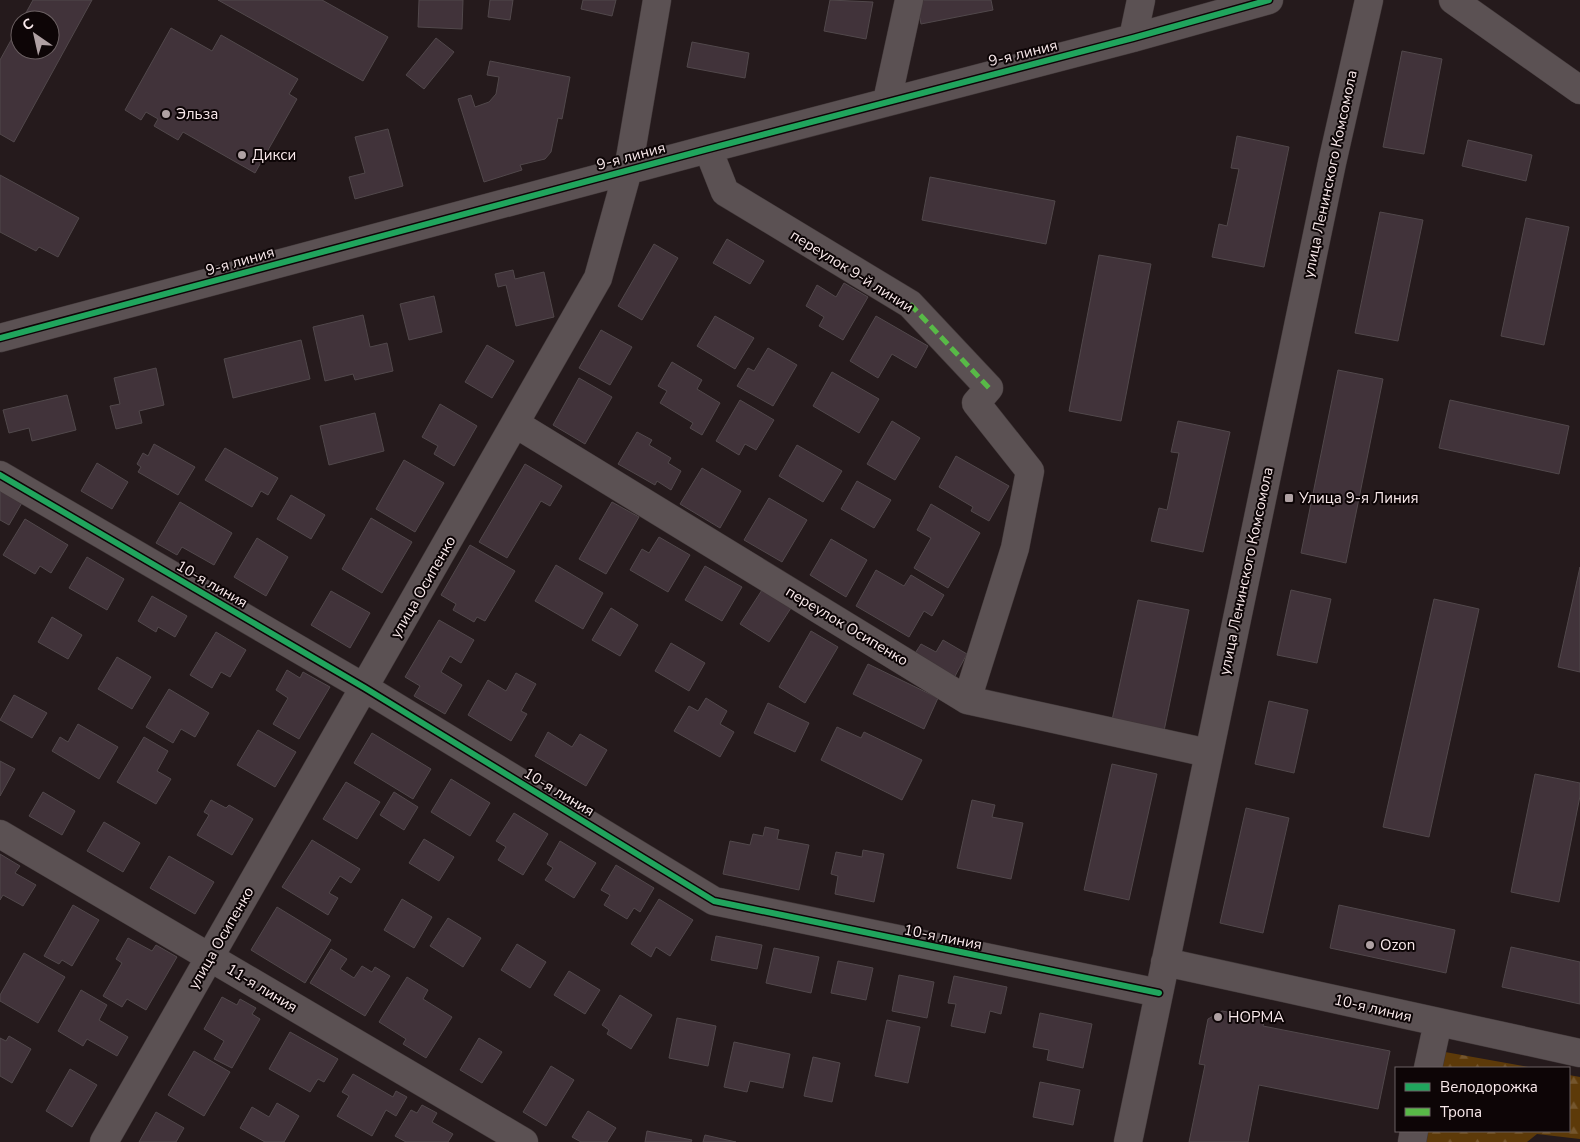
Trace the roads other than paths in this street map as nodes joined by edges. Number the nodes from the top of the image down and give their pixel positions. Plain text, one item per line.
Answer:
1 (657, 0) edge
2 (909, 0) edge
3 (1141, 0) edge
4 (1269, 0) edge
5 (1369, 0) edge
6 (1453, 0) edge
7 (1134, 38) junction
8 (1580, 90) edge
9 (888, 101) junction
10 (708, 149) junction
11 (628, 170) junction
12 (0, 338) edge
13 (516, 424) junction
14 (0, 474) edge
15 (365, 688) junction
16 (967, 700) junction
17 (1208, 753) junction
18 (0, 834) edge
19 (210, 956) junction
20 (1165, 962) junction
21 (1159, 993) junction
22 (1438, 1022) junction
23 (1580, 1053) edge
24 (1428, 1067) edge
25 (104, 1142) edge
26 (524, 1142) edge
27 (1128, 1142) edge

1 - 11 street, улица Осипенко
2 - 9 street
3 - 7 street
4 - 7 street, 9-я линия
5 - 17 street, улица Ленинского Комсомола
6 - 8 street
7 - 9 street, 9-я линия
9 - 10 street, 9-я линия
10 - 11 street, 9-я линия
10 - 16 street, переулок 9-й линии
11 - 12 street, 9-я линия
11 - 13 street, улица Осипенко
13 - 15 street, улица Осипенко
13 - 16 street, переулок Осипенко
14 - 15 street, 10-я линия
15 - 19 street, улица Осипенко
15 - 21 street, 10-я линия
16 - 17 street, переулок Осипенко
17 - 20 street, улица Ленинского Комсомола
18 - 19 street, 11-я линия
19 - 25 street, улица Осипенко
19 - 26 street, 11-я линия
20 - 21 street, улица Ленинского Комсомола
20 - 22 street, 10-я линия
21 - 27 street, улица Ленинского Комсомола
22 - 23 street, 10-я линия
22 - 24 street

